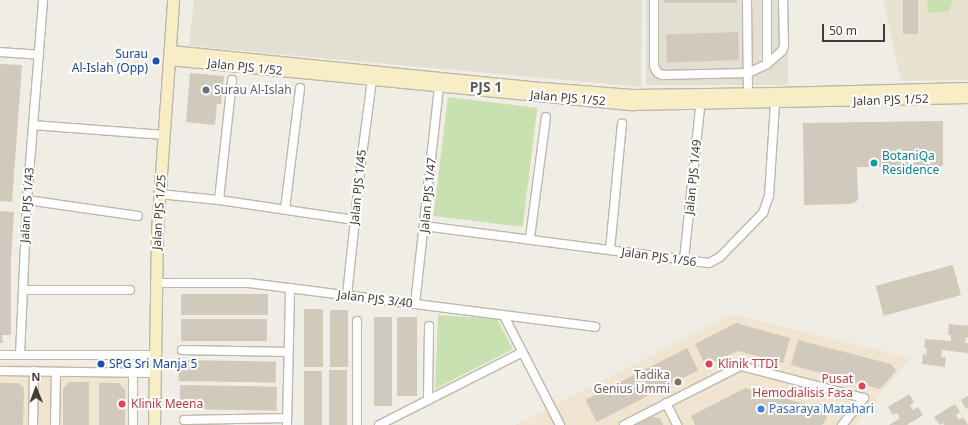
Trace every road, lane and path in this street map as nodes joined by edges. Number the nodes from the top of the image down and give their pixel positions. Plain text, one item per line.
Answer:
1 (43, 0) edge
2 (173, 0) edge
3 (654, 0) edge
4 (747, 0) edge
5 (766, 0) edge
6 (784, 0) edge
7 (0, 52) edge
8 (39, 55) junction
9 (169, 55) junction
10 (767, 64) junction
11 (748, 73) junction
12 (373, 75) junction
13 (387, 77) junction
14 (232, 80) dead end
15 (439, 86) junction
16 (300, 88) dead end
17 (968, 88) edge
18 (904, 95) junction
19 (748, 98) junction
20 (968, 98) edge
21 (632, 99) junction
22 (701, 99) junction
23 (775, 102) junction
24 (546, 117) dead end
25 (622, 124) dead end
26 (33, 125) junction
27 (164, 135) junction
28 (160, 194) junction
29 (27, 200) junction
30 (219, 200) junction
31 (285, 209) junction
32 (138, 216) dead end
33 (355, 220) junction
34 (424, 226) junction
35 (530, 238) junction
36 (610, 250) junction
37 (684, 260) junction
38 (155, 283) junction
39 (290, 288) junction
40 (23, 290) junction
41 (130, 290) dead end
42 (347, 295) junction
43 (415, 304) junction
44 (504, 316) junction
45 (357, 321) dead end
46 (429, 326) dead end
47 (595, 327) dead end
48 (182, 350) dead end
49 (288, 352) junction
50 (523, 352) junction
51 (0, 355) edge
52 (20, 355) junction
53 (154, 355) junction
54 (0, 371) edge
55 (34, 371) junction
56 (56, 372) junction
57 (133, 372) junction
58 (154, 373) junction
59 (428, 400) junction
60 (666, 403) junction
61 (184, 420) dead end
62 (287, 422) edge
63 (33, 425) edge
64 (55, 425) edge
65 (132, 425) edge
66 (154, 425) edge
67 (357, 425) edge
68 (379, 425) edge
69 (560, 425) edge
70 (624, 425) edge
71 (677, 425) edge
72 (842, 425) edge

1 - 8 street, Jalan PJS 1/43
2 - 9 street, Jalan PJS 1/25
3 - 11 street
4 - 11 street
5 - 10 street
6 - 10 street
7 - 8 street
8 - 26 street, Jalan PJS 1/43
9 - 12 street, Jalan PJS 1/52
9 - 27 street, Jalan PJS 1/25
10 - 11 street
11 - 19 street
12 - 13 street, Jalan PJS 1/52
12 - 33 street, Jalan PJS 1/45
13 - 15 street, Jalan PJS 1/52
13 - 21 street, Jalan PJS 1/52
14 - 30 street
15 - 21 street, Jalan PJS 1/52
15 - 34 street, Jalan PJS 1/47
16 - 31 street
17 - 18 street, Jalan PJS 1/52
18 - 19 street, Jalan PJS 1/52
18 - 20 street, Jalan PJS 1/52
18 - 23 street, Jalan PJS 1/52
19 - 22 street, Jalan PJS 1/52
19 - 23 street, Jalan PJS 1/52
21 - 22 street, Jalan PJS 1/52
22 - 37 street, Jalan PJS 1/49
23 - 37 street, Jalan PJS 1/56
24 - 35 street
25 - 36 street
26 - 27 street
26 - 29 street, Jalan PJS 1/43
27 - 28 street, Jalan PJS 1/25
28 - 30 street
28 - 38 street, Jalan PJS 1/25
29 - 32 street
29 - 40 street, Jalan PJS 1/43
30 - 31 street
31 - 33 street
33 - 42 street, Jalan PJS 1/45
34 - 35 street, Jalan PJS 1/56
34 - 43 street, Jalan PJS 1/47
35 - 36 street, Jalan PJS 1/56
36 - 37 street, Jalan PJS 1/56
38 - 39 street, Jalan PJS 3/40
38 - 53 street, Jalan PJS 1/25
39 - 42 street, Jalan PJS 3/40
39 - 49 street
40 - 41 street
40 - 52 street, Jalan PJS 1/43
42 - 43 street, Jalan PJS 3/40
43 - 44 street, Jalan PJS 3/40
44 - 47 street, Jalan PJS 3/40
44 - 50 street
45 - 67 street
46 - 59 street
48 - 49 street
49 - 62 street
50 - 59 street
50 - 69 street
51 - 52 street
52 - 53 street
53 - 58 street, Jalan PJS 1/25
54 - 55 street
55 - 56 street
55 - 63 street
56 - 57 street
56 - 64 street
57 - 58 street
57 - 65 street
58 - 66 street, Jalan PJS 1/25
59 - 68 street
60 - 70 street
60 - 71 street
60 - 72 street
61 - 62 street

